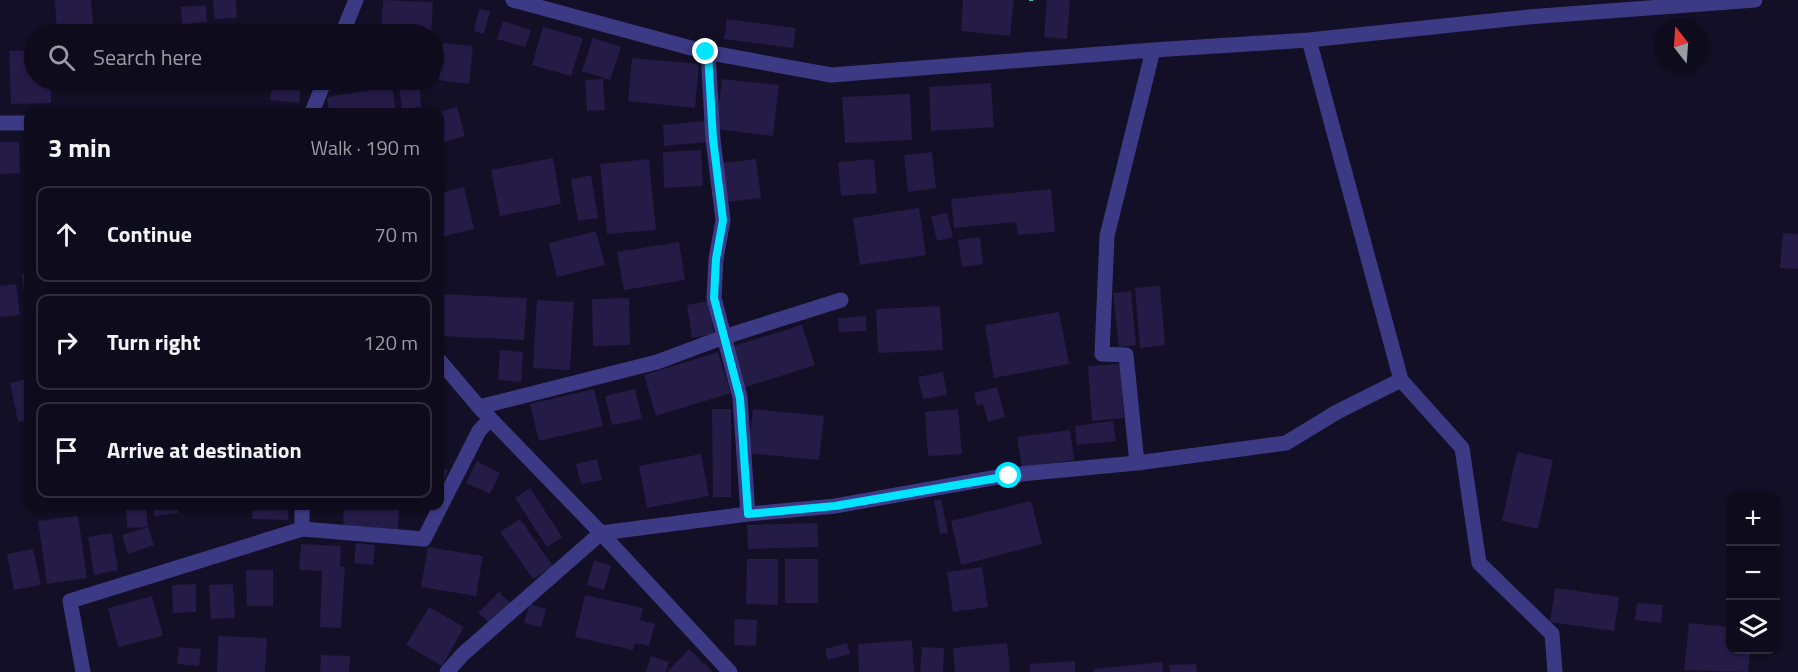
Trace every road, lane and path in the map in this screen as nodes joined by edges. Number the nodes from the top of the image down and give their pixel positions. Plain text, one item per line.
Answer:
1 (356, 0) edge
2 (513, 0) edge
3 (1755, 0) edge
4 (346, 24) edge
5 (1309, 40) junction
6 (1153, 50) junction
7 (708, 52) junction
8 (321, 90) edge
9 (314, 108) edge
10 (0, 123) edge
11 (24, 123) edge
12 (841, 300) dead end
13 (724, 337) junction
14 (444, 366) edge
15 (1401, 380) junction
16 (485, 413) junction
17 (1137, 463) junction
18 (444, 498) edge
19 (302, 510) edge
20 (438, 510) edge
21 (748, 514) junction
22 (302, 529) junction
23 (601, 533) junction
24 (83, 672) edge
25 (447, 672) edge
26 (730, 672) edge
27 (1555, 672) edge

1 - 4 street
2 - 7 street
3 - 5 street
5 - 6 street
5 - 15 street
6 - 7 street
6 - 17 street
7 - 13 street
8 - 9 street
10 - 11 street
12 - 13 street
13 - 16 street
13 - 21 street
14 - 16 street
15 - 17 street
15 - 27 street
16 - 18 street
16 - 23 street
17 - 21 street
19 - 22 street
20 - 22 street
21 - 23 street
22 - 24 street
23 - 25 street
23 - 26 street

